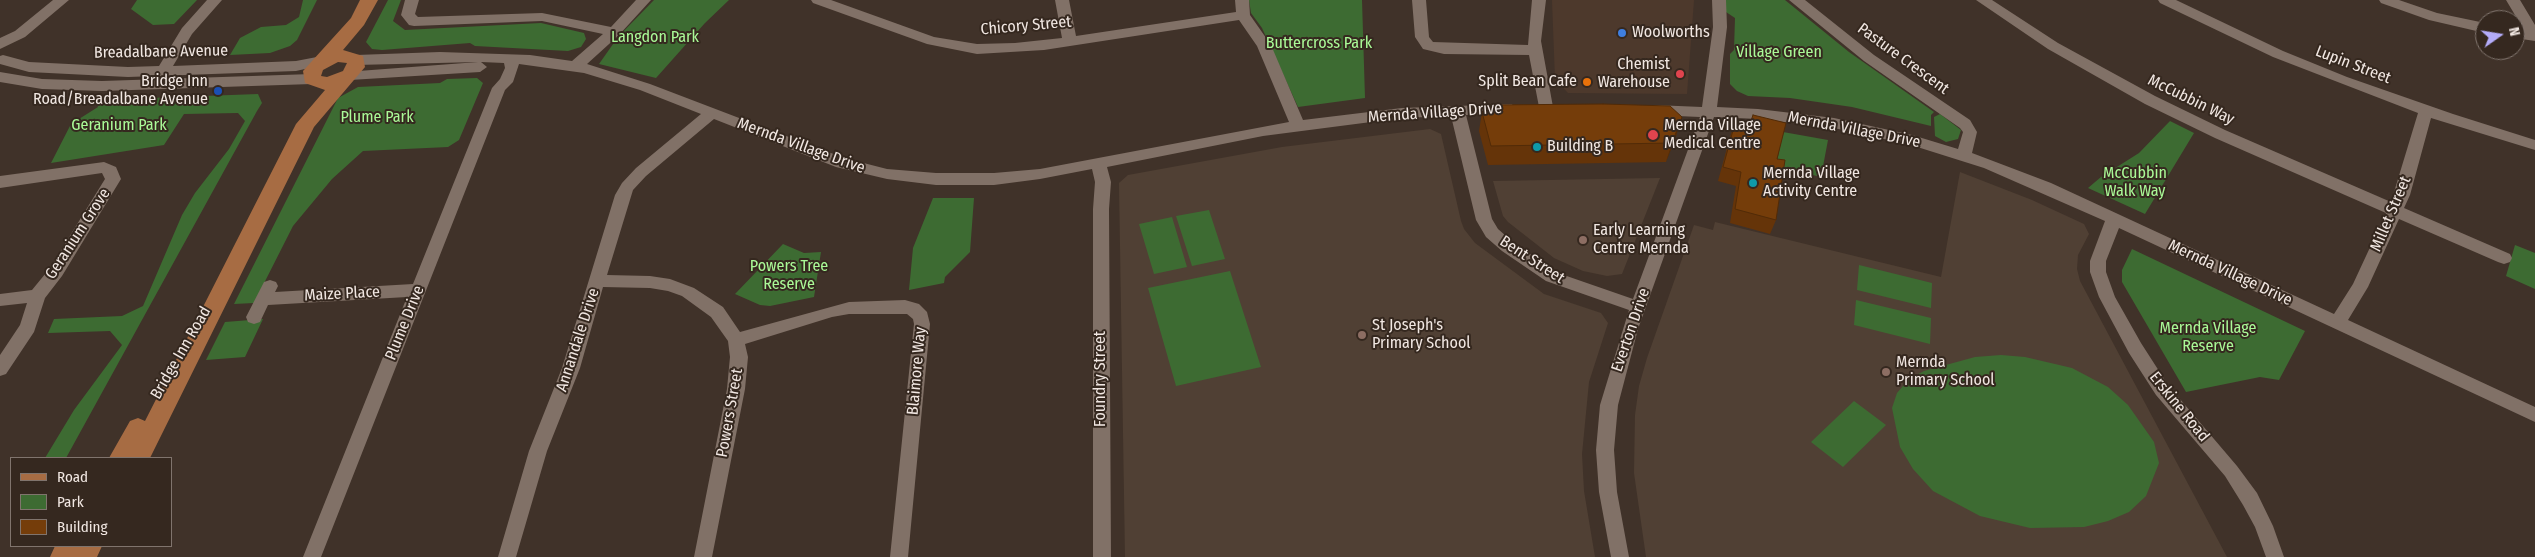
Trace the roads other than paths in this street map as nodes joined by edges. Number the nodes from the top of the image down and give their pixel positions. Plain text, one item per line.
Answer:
1 (62, 0) edge
2 (215, 0) edge
3 (369, 0) edge
4 (412, 0) edge
5 (644, 0) edge
6 (818, 0) edge
7 (1062, 0) edge
8 (1242, 0) edge
9 (1419, 0) edge
10 (1538, 0) edge
11 (1719, 0) edge
12 (1796, 0) edge
13 (1982, 0) edge
14 (2165, 0) edge
15 (2386, 0) edge
16 (2513, 0) edge
17 (1243, 15) junction
18 (358, 21) junction
19 (2475, 26) edge
20 (614, 32) junction
21 (20, 34) junction
22 (2535, 36) edge
23 (1070, 41) junction
24 (0, 44) edge
25 (1535, 50) junction
26 (1, 60) edge
27 (323, 61) junction
28 (509, 64) junction
29 (352, 68) junction
30 (579, 69) junction
31 (163, 71) junction
32 (0, 77) edge
33 (313, 80) junction
34 (1636, 109) edge
35 (1457, 110) junction
36 (708, 111) junction
37 (1709, 111) junction
38 (2426, 111) junction
39 (306, 124) junction
40 (1298, 126) junction
41 (2535, 145) edge
42 (1964, 155) junction
43 (1094, 164) junction
44 (0, 182) edge
45 (2394, 210) junction
46 (2121, 223) junction
47 (242, 248) junction
48 (2504, 258) dead end
49 (597, 281) junction
50 (419, 290) junction
51 (37, 296) junction
52 (0, 300) edge
53 (1638, 307) junction
54 (254, 317) dead end
55 (2343, 326) junction
56 (736, 340) junction
57 (0, 369) edge
58 (2535, 415) edge
59 (122, 457) edge
60 (138, 457) edge
61 (312, 557) edge
62 (507, 557) edge
63 (703, 557) edge
64 (899, 557) edge
65 (1102, 557) edge
66 (1620, 557) edge
67 (2275, 557) edge

1 - 21 street
2 - 31 street
3 - 18 main road
4 - 20 street
5 - 20 street
6 - 23 street, Chicory Street
7 - 23 street
8 - 17 street
9 - 25 street
10 - 25 street
11 - 37 street, Everton Drive
12 - 42 street, Pasture Crescent
13 - 45 street, McCubbin Way
14 - 38 street, Lupin Street
15 - 19 street
16 - 22 street
17 - 23 street, Chicory Street
17 - 40 street
18 - 27 main road
18 - 29 main road
20 - 30 street
21 - 24 street
21 - 26 street
25 - 35 street, Mernda Village Drive
26 - 31 street, Breadalbane Avenue
27 - 29 main road
27 - 31 street, Breadalbane Avenue
27 - 33 main road
28 - 29 street, Mernda Village Drive
28 - 30 street, Mernda Village Drive
28 - 50 street, Plume Drive
29 - 33 main road
29 - 39 main road, Bridge Inn Road
30 - 36 street, Mernda Village Drive
32 - 33 street, Breadalbane Avenue
33 - 39 main road, Bridge Inn Road
34 - 37 street, Mernda Village Drive
35 - 40 street, Mernda Village Drive
35 - 53 street, Bent Street
36 - 43 street, Mernda Village Drive
36 - 49 street, Annandale Drive
37 - 42 street, Mernda Village Drive
37 - 53 street, Everton Drive
38 - 41 street, Lupin Street
38 - 45 street, Millet Street
39 - 47 main road, Bridge Inn Road
40 - 43 street, Mernda Village Drive
42 - 46 street, Mernda Village Drive
43 - 65 street, Foundry Street
44 - 51 street, Geranium Grove
45 - 48 street, McCubbin Way
45 - 55 street, Millet Street
46 - 55 street, Mernda Village Drive
46 - 67 street, Erskine Road
47 - 59 main road, Bridge Inn Road
47 - 60 main road, Bridge Inn Road
49 - 56 street, Powers Street
49 - 62 street, Annandale Drive
50 - 54 street, Maize Place
50 - 61 street, Plume Drive
51 - 52 street
51 - 57 street, Geranium Grove
53 - 66 street, Everton Drive
55 - 58 street, Mernda Village Drive
56 - 63 street, Powers Street
56 - 64 street, Blaimore Way

